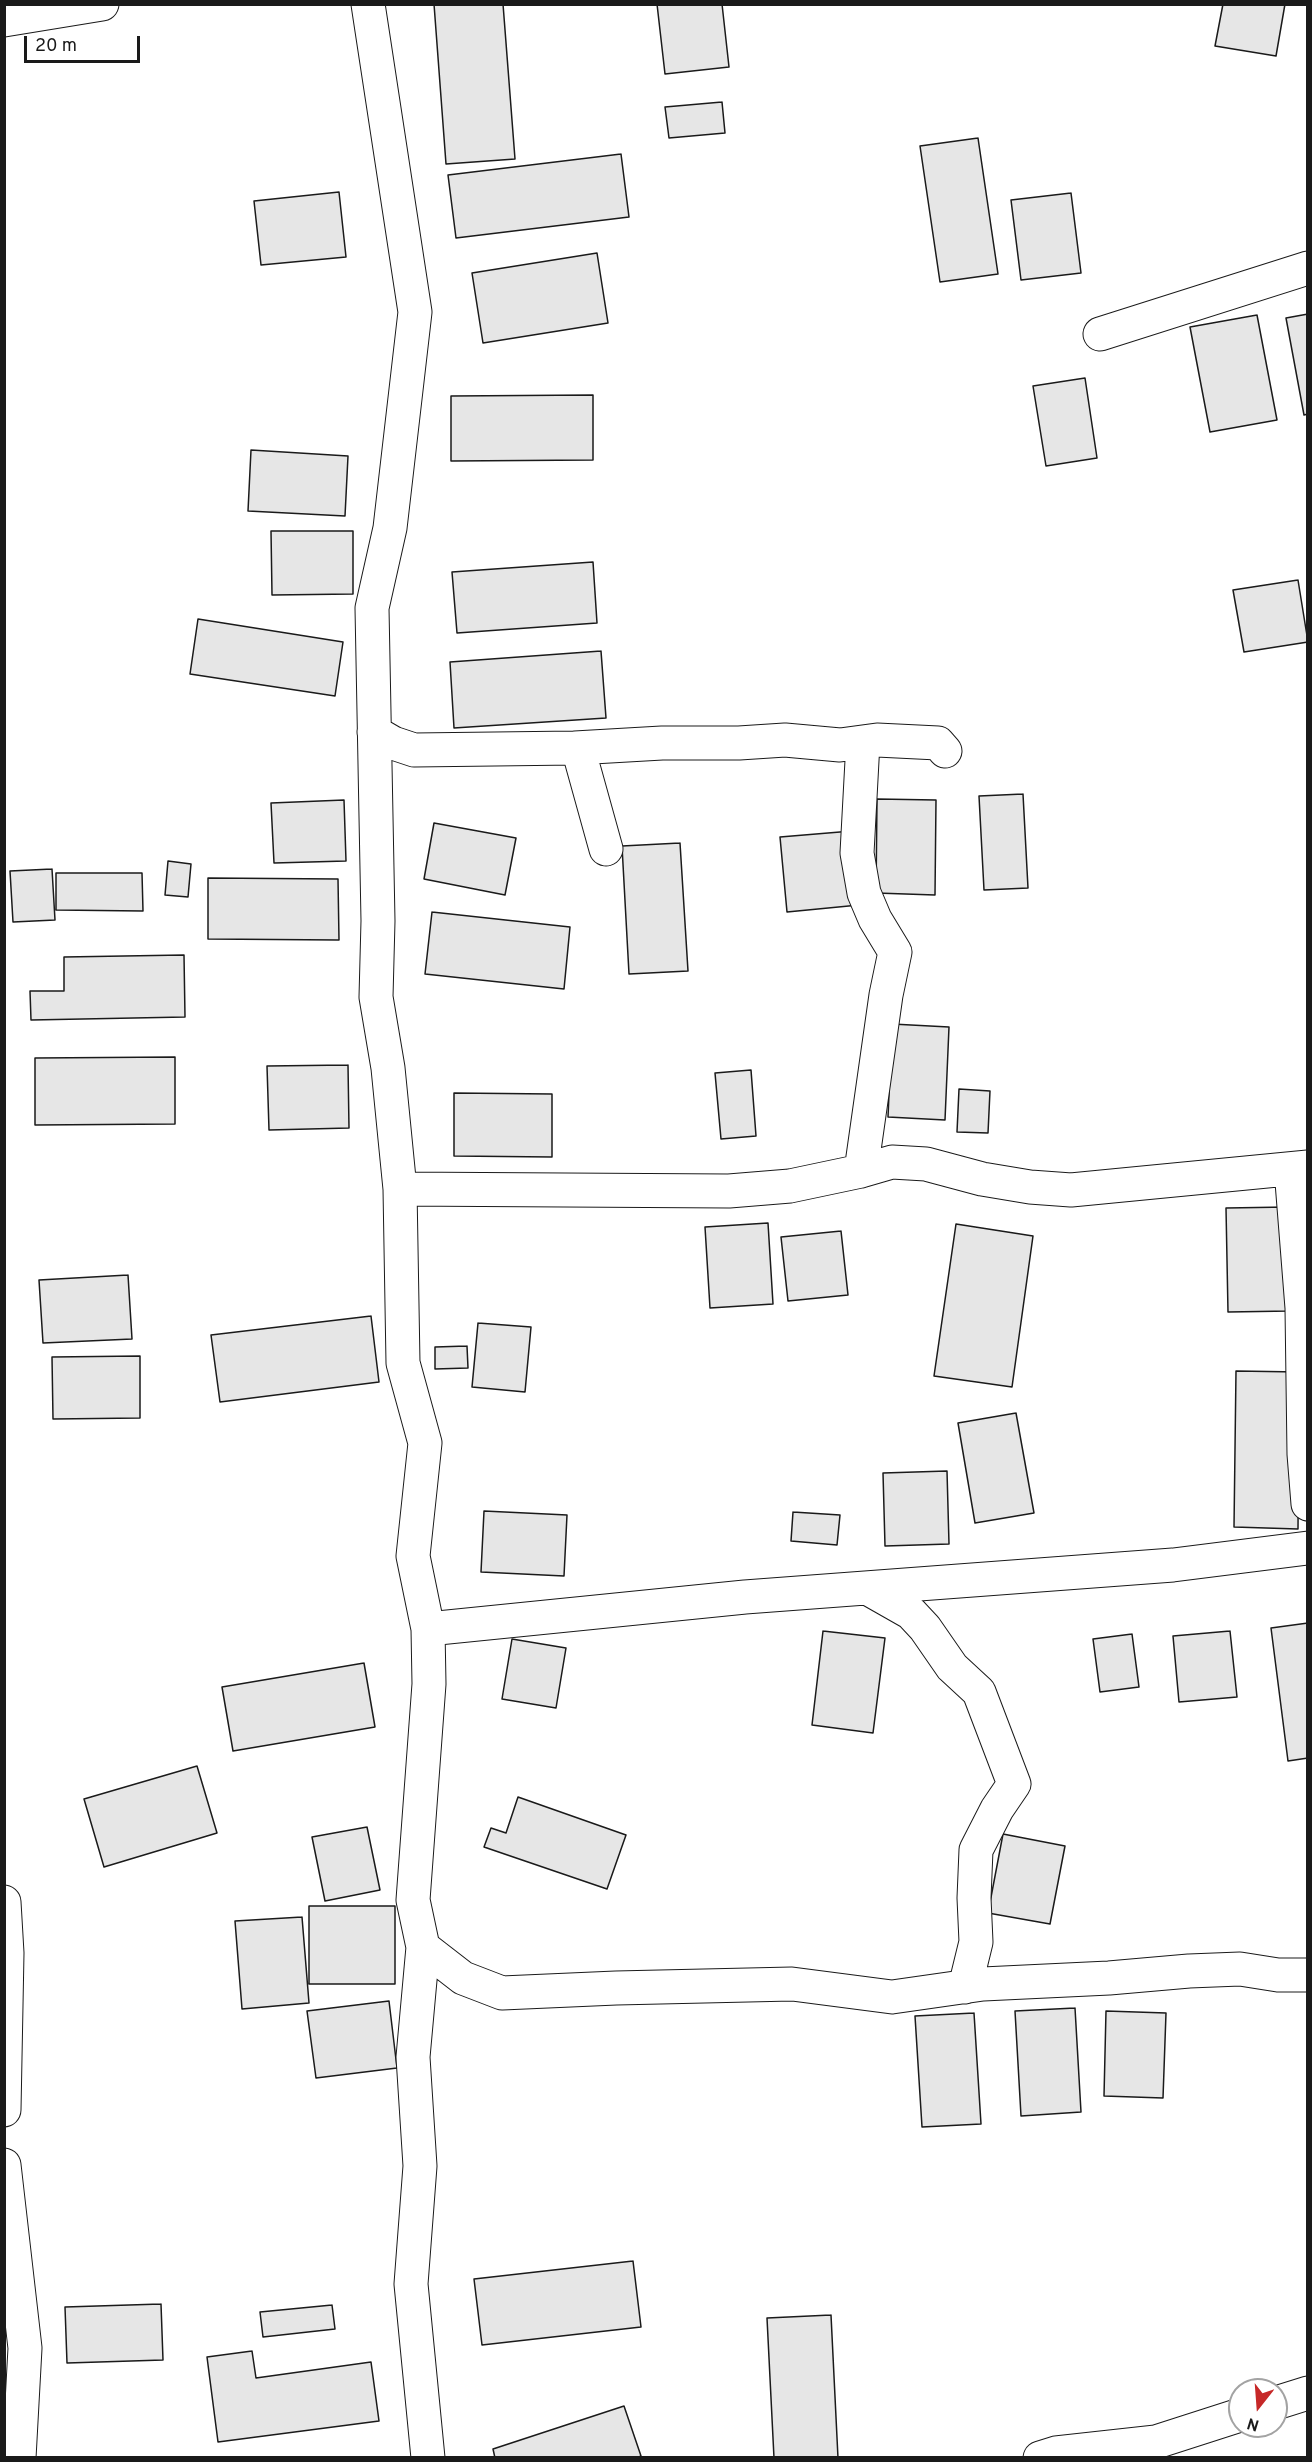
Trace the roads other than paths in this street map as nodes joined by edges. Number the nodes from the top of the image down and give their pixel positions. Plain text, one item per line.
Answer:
1 (102, 4) edge
2 (368, 4) edge
3 (6, 28) edge
4 (1308, 268) edge
5 (1100, 334) dead end
6 (374, 732) junction
7 (863, 742) junction
8 (575, 748) junction
9 (945, 751) dead end
10 (606, 849) dead end
11 (1299, 1168) edge
12 (861, 1171) junction
13 (400, 1189) junction
14 (1308, 1504) edge
15 (1308, 1548) edge
16 (867, 1588) junction
17 (428, 1629) junction
18 (4, 1902) edge
19 (423, 1947) junction
20 (1308, 1975) edge
21 (965, 1987) junction
22 (4, 2110) edge
23 (4, 2165) edge
24 (1308, 2393) edge
25 (1288, 2399) edge
26 (1228, 2419) edge
27 (19, 2457) edge
28 (428, 2457) edge
29 (1040, 2457) edge

1 - 3 street
2 - 6 street
4 - 5 street
6 - 8 street
6 - 13 street
7 - 8 street
7 - 9 street
7 - 12 street
8 - 10 street
11 - 12 street
11 - 14 street
12 - 13 street
13 - 17 street
15 - 16 street
16 - 17 street
16 - 21 street
17 - 19 street
18 - 22 street
19 - 21 street
19 - 28 street
20 - 21 street
23 - 27 street
24 - 25 street
26 - 29 street

